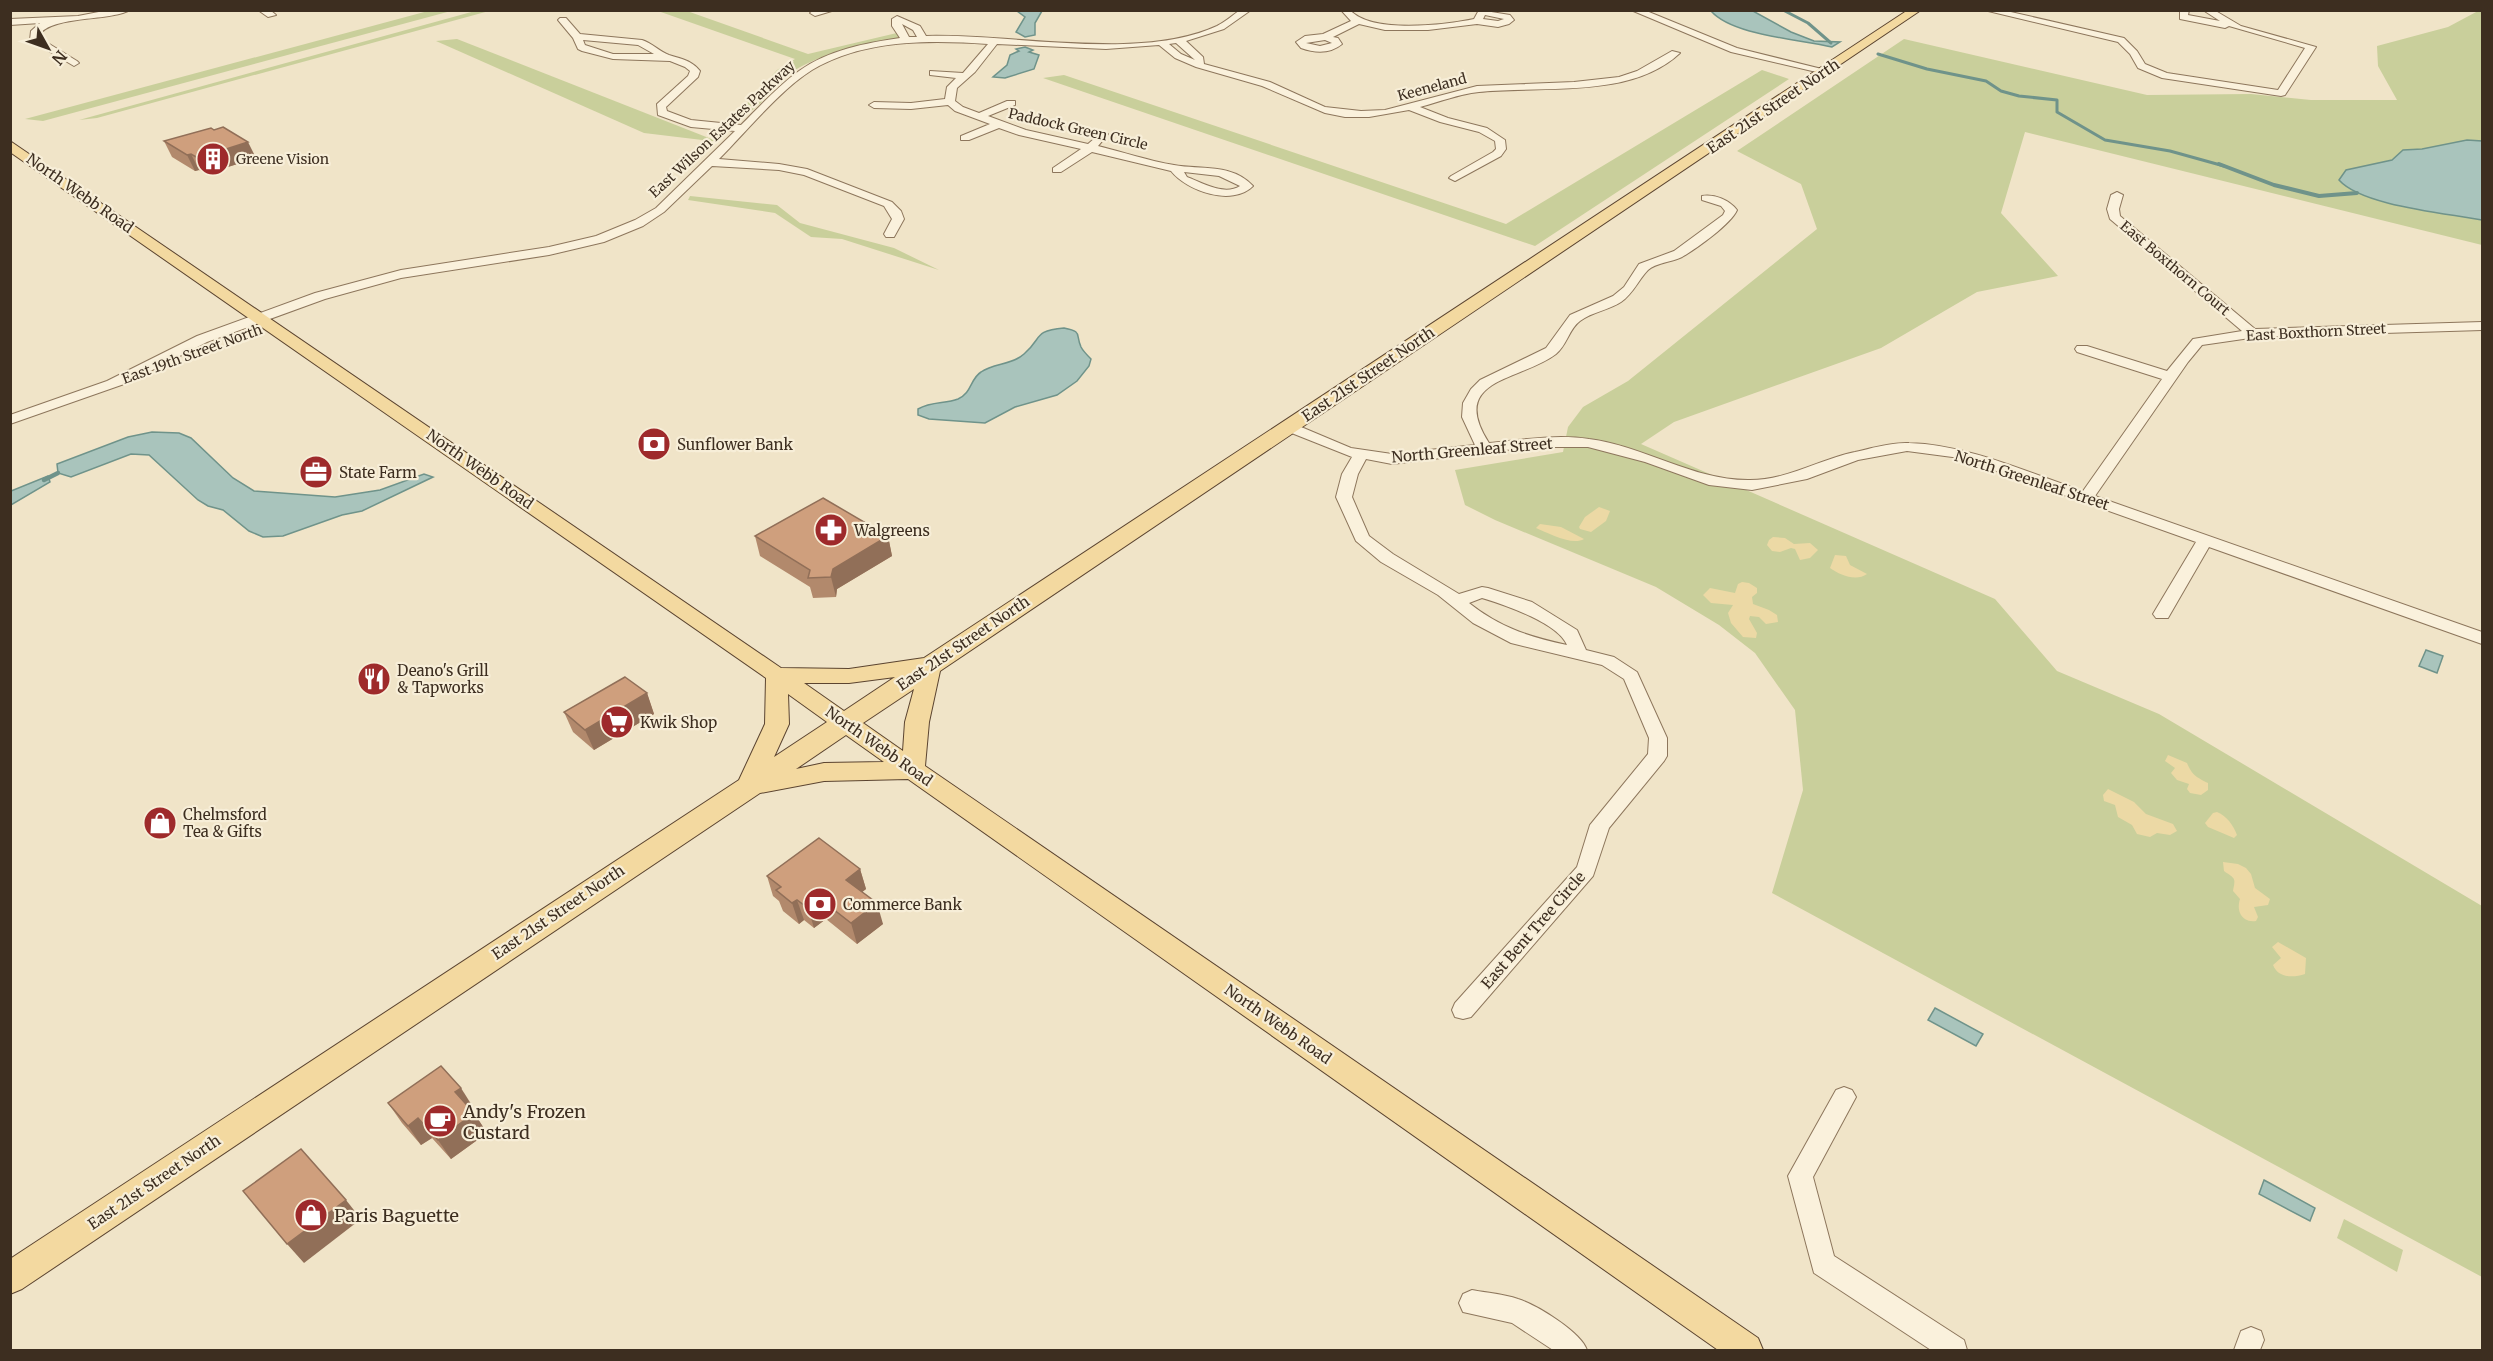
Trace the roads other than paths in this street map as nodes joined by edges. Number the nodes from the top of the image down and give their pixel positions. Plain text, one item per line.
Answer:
1 (126, 10) edge
2 (262, 10) edge
3 (831, 10) edge
4 (889, 10) edge
5 (1247, 10) edge
6 (1346, 10) edge
7 (1635, 10) edge
8 (1916, 10) edge
9 (1988, 10) edge
10 (2185, 10) edge
11 (2207, 10) edge
12 (1484, 11) edge
13 (815, 13) dead end
14 (2048, 14) dead end
15 (271, 15) dead end
16 (897, 19) junction
17 (51, 20) junction
18 (563, 21) dead end
19 (1359, 21) junction
20 (1478, 21) junction
21 (2039, 21) junction
22 (10, 22) edge
23 (2235, 26) junction
24 (577, 37) junction
25 (1325, 37) dead end
26 (907, 40) junction
27 (923, 40) junction
28 (1179, 40) junction
29 (995, 41) junction
30 (1162, 43) junction
31 (1676, 53) dead end
32 (663, 56) junction
33 (74, 63) dead end
34 (1199, 65) junction
35 (933, 73) dead end
36 (1821, 74) junction
37 (964, 76) junction
38 (950, 102) junction
39 (1011, 103) dead end
40 (874, 105) dead end
41 (1411, 106) junction
42 (978, 117) junction
43 (753, 119) junction
44 (683, 122) junction
45 (997, 125) junction
46 (743, 128) junction
47 (1102, 134) dead end
48 (964, 138) dead end
49 (10, 145) edge
50 (1089, 149) junction
51 (706, 166) junction
52 (1175, 169) junction
53 (1057, 170) dead end
54 (1455, 178) dead end
55 (2117, 195) dead end
56 (1706, 198) dead end
57 (890, 234) dead end
58 (267, 321) junction
59 (2482, 326) edge
60 (2253, 334) junction
61 (2082, 349) dead end
62 (2171, 376) junction
63 (10, 420) edge
64 (1289, 427) junction
65 (1485, 449) junction
66 (1360, 454) junction
67 (2086, 498) junction
68 (2205, 540) junction
69 (1457, 601) junction
70 (2162, 614) dead end
71 (2482, 638) edge
72 (1579, 655) junction
73 (931, 664) junction
74 (777, 675) junction
75 (844, 722) junction
76 (913, 770) junction
77 (748, 786) junction
78 (1463, 1010) dead end
79 (1844, 1097) dead end
80 (10, 1278) edge
81 (1472, 1302) dead end
82 (1574, 1350) edge
83 (1746, 1350) edge
84 (1954, 1350) edge

1 - 17 street
2 - 15 street
3 - 13 street
4 - 16 street
5 - 28 street, East Wilson Estates Parkway
6 - 19 street
7 - 36 street
8 - 36 main road, East 21st Street North
9 - 21 street
10 - 23 street
11 - 23 street
12 - 20 street
12 - 20 street
14 - 21 street
16 - 26 street
16 - 27 street
17 - 22 street
17 - 33 street
18 - 24 street
19 - 20 street
19 - 25 street
21 - 23 street
24 - 32 street
24 - 32 street
26 - 27 street, East Wilson Estates Parkway
26 - 43 street, East Wilson Estates Parkway
27 - 29 street, East Wilson Estates Parkway
28 - 30 street, East Wilson Estates Parkway
28 - 34 street
29 - 30 street, East Wilson Estates Parkway
29 - 37 street
30 - 34 street, Keeneland
31 - 41 street, Keeneland
32 - 44 street
34 - 41 street, Keeneland
35 - 37 street
36 - 64 main road, East 21st Street North
37 - 38 street
38 - 40 street
38 - 42 street, Paddock Green Circle
39 - 42 street
41 - 54 street
42 - 45 street, Paddock Green Circle
43 - 44 street
43 - 46 street, East Wilson Estates Parkway
44 - 46 street
45 - 48 street
45 - 50 street, Paddock Green Circle
46 - 51 street, East Wilson Estates Parkway
47 - 50 street
49 - 58 main road, North Webb Road
50 - 52 street, Paddock Green Circle
50 - 53 street
51 - 57 street
51 - 58 street, East Wilson Estates Parkway
52 - 52 street, Paddock Green Circle
55 - 60 street, East Boxthorn Court
56 - 65 street
58 - 63 street, East 19th Street North
58 - 74 main road, North Webb Road
59 - 60 street, East Boxthorn Street
60 - 62 street, East Boxthorn Street
61 - 62 street
62 - 67 street, East Boxthorn Street
64 - 66 street, North Greenleaf Street
64 - 73 main road, East 21st Street North
65 - 66 street, North Greenleaf Street
65 - 67 street, North Greenleaf Street
66 - 69 street, East Bent Tree Circle
67 - 68 street, North Greenleaf Street
68 - 70 street
68 - 71 street, North Greenleaf Street
69 - 72 street, East Bent Tree Circle
69 - 72 street
72 - 78 street, East Bent Tree Circle
73 - 74 main road
73 - 75 main road, East 21st Street North
73 - 76 main road
74 - 75 main road, North Webb Road
74 - 77 main road
75 - 76 main road, North Webb Road
75 - 77 main road, East 21st Street North
76 - 77 main road
76 - 83 main road, North Webb Road
77 - 80 main road, East 21st Street North
79 - 84 street
81 - 82 street

